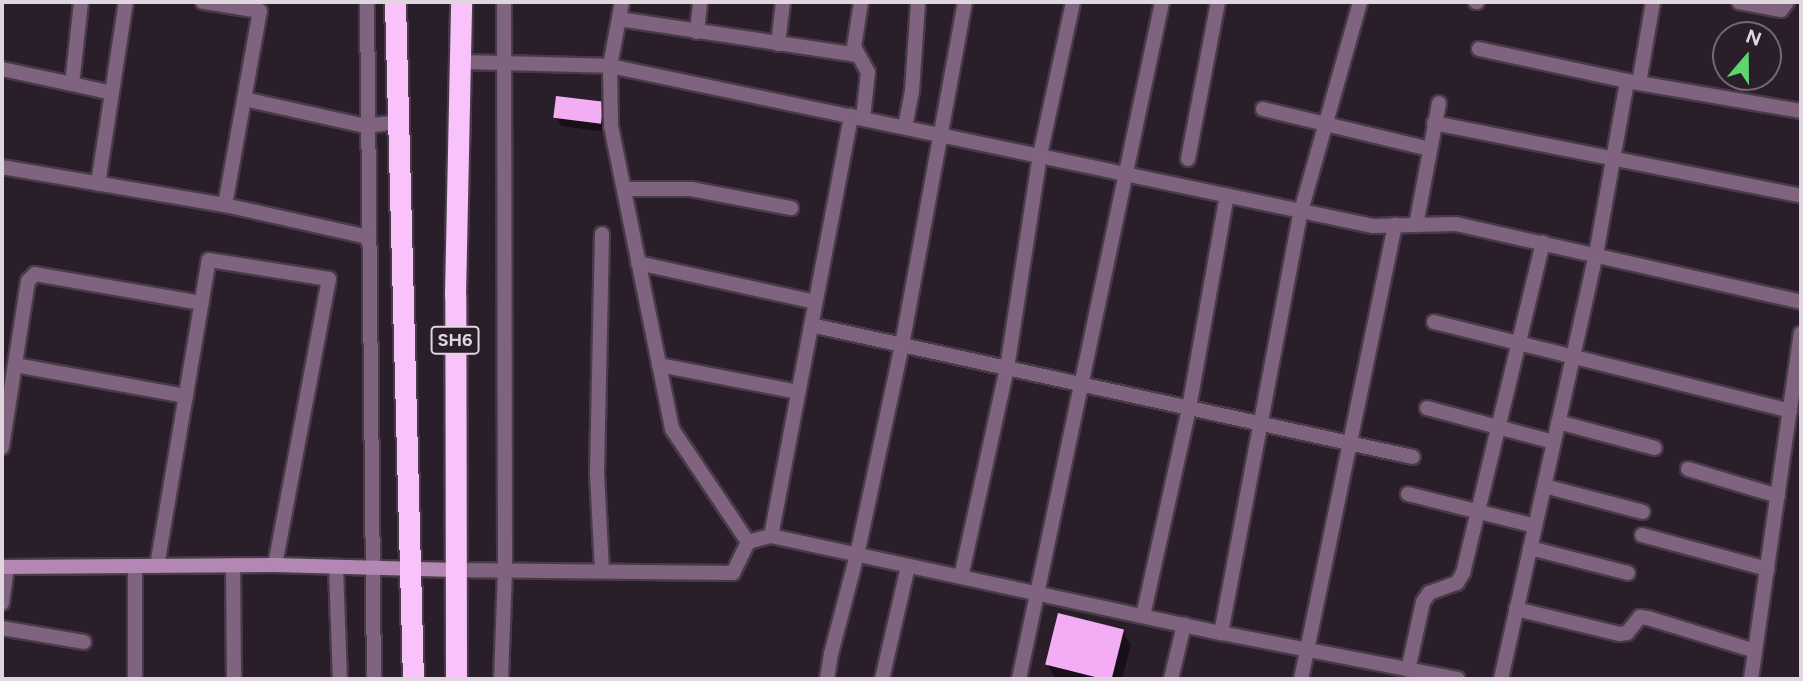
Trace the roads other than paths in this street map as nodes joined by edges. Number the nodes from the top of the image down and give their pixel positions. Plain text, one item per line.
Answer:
1 (81, 2) edge
2 (126, 2) edge
3 (203, 2) edge
4 (367, 2) edge
5 (395, 2) edge
6 (461, 2) edge
7 (504, 2) edge
8 (622, 2) edge
9 (700, 2) edge
10 (783, 2) edge
11 (861, 2) edge
12 (918, 2) edge
13 (965, 2) edge
14 (1073, 2) edge
15 (1162, 2) edge
16 (1218, 2) edge
17 (1360, 2) edge
18 (1653, 2) edge
19 (1739, 2) edge
20 (1787, 2) edge
21 (619, 19) junction
22 (696, 32) junction
23 (778, 44) junction
24 (1479, 49) dead end
25 (857, 55) junction
26 (461, 62) junction
27 (504, 62) junction
28 (610, 66) junction
29 (2, 69) edge
30 (1633, 82) junction
31 (72, 84) junction
32 (112, 93) junction
33 (244, 99) junction
34 (1439, 103) dead end
35 (1263, 109) dead end
36 (1801, 111) edge
37 (857, 117) junction
38 (400, 122) junction
39 (1434, 123) junction
40 (1326, 124) junction
41 (366, 126) junction
42 (905, 127) junction
43 (941, 135) junction
44 (1429, 149) junction
45 (1040, 155) junction
46 (1188, 159) dead end
47 (1614, 160) junction
48 (2, 167) edge
49 (1124, 173) junction
50 (98, 184) junction
51 (624, 189) junction
52 (1227, 195) junction
53 (1801, 196) edge
54 (225, 205) junction
55 (791, 208) dead end
56 (1301, 211) junction
57 (1395, 225) junction
58 (1416, 225) junction
59 (602, 234) dead end
60 (368, 237) junction
61 (1543, 243) junction
62 (1596, 254) junction
63 (638, 263) junction
64 (815, 302) junction
65 (1801, 302) edge
66 (202, 303) junction
67 (1434, 322) dead end
68 (811, 326) junction
69 (1801, 334) edge
70 (1518, 343) junction
71 (902, 345) junction
72 (1572, 357) junction
73 (15, 365) junction
74 (659, 365) junction
75 (1007, 368) junction
76 (1080, 384) junction
77 (798, 392) junction
78 (186, 397) junction
79 (1189, 408) junction
80 (1427, 408) dead end
81 (1790, 411) junction
82 (1558, 422) junction
83 (1261, 424) junction
84 (1498, 426) junction
85 (1554, 442) junction
86 (1352, 444) junction
87 (2, 447) edge
88 (1655, 449) dead end
89 (1413, 457) dead end
90 (1688, 469) dead end
91 (1544, 486) junction
92 (1408, 494) dead end
93 (1778, 496) junction
94 (1478, 511) junction
95 (1643, 512) dead end
96 (1535, 526) junction
97 (1642, 535) dead end
98 (771, 536) junction
99 (748, 542) junction
100 (1530, 548) junction
101 (857, 555) junction
102 (233, 565) junction
103 (275, 565) junction
104 (158, 566) junction
105 (908, 566) junction
106 (4, 567) edge
107 (135, 567) junction
108 (336, 567) junction
109 (372, 568) junction
110 (1767, 569) junction
111 (411, 570) junction
112 (455, 570) junction
113 (505, 570) junction
114 (602, 571) junction
115 (1629, 572) dead end
116 (961, 577) junction
117 (1038, 594) junction
118 (2, 603) edge
119 (1516, 609) junction
120 (1143, 616) junction
121 (1184, 625) junction
122 (2, 628) edge
123 (1221, 633) junction
124 (84, 642) dead end
125 (1308, 650) junction
126 (1755, 651) junction
127 (1408, 670) junction
128 (135, 679) edge
129 (234, 679) edge
130 (340, 679) edge
131 (374, 679) edge
132 (413, 679) edge
133 (456, 679) edge
134 (501, 679) edge
135 (827, 679) edge
136 (882, 679) edge
137 (1019, 679) edge
138 (1171, 679) edge
139 (1301, 679) edge
140 (1452, 679) edge
141 (1501, 679) edge
142 (1751, 679) edge

1 - 31 street
2 - 32 street
3 - 33 street
4 - 41 street
5 - 38 highway
6 - 26 highway, SH6
7 - 27 street
8 - 21 street
9 - 22 street
10 - 23 street
11 - 25 street
12 - 42 street
13 - 43 street
14 - 45 street
15 - 49 street
16 - 46 street
17 - 40 street
18 - 30 street
19 - 20 street
21 - 22 street
21 - 28 street
22 - 23 street
23 - 25 street
24 - 30 street
25 - 37 street
26 - 27 street
26 - 112 highway, SH6
27 - 28 street
27 - 113 street
28 - 37 street
28 - 51 street
29 - 31 street
30 - 36 street
30 - 47 street
31 - 32 street
32 - 50 street
33 - 41 street
33 - 54 street
34 - 39 street
35 - 40 street
37 - 42 street
37 - 64 street
38 - 41 street
38 - 111 highway
39 - 44 street
39 - 47 street
40 - 44 street
40 - 56 street
41 - 60 street
42 - 43 street
43 - 45 street
43 - 71 street
44 - 58 street
45 - 49 street
45 - 75 street
47 - 53 street
47 - 62 street
48 - 50 street
49 - 52 street
49 - 76 street
50 - 54 street
51 - 55 street
51 - 63 street
52 - 56 street
52 - 79 street
54 - 60 street
56 - 57 street
56 - 83 street
57 - 58 street
57 - 86 street
58 - 61 street
59 - 114 street
60 - 109 street
61 - 62 street
61 - 70 street
62 - 65 street
62 - 72 street
63 - 64 street
63 - 74 street
64 - 68 street
66 - 73 street
66 - 78 street
66 - 103 street
67 - 70 street
68 - 71 street
68 - 77 street
69 - 81 street
70 - 72 street
70 - 84 street
71 - 75 street
71 - 101 street
72 - 81 street
72 - 82 street
73 - 78 street
73 - 87 street
74 - 77 street
74 - 99 street
75 - 76 street
75 - 116 street
76 - 79 street
76 - 117 street
77 - 98 street
78 - 104 street
79 - 83 street
79 - 120 street
80 - 84 street
81 - 93 street
82 - 85 street
82 - 88 street
83 - 86 street
83 - 123 street
84 - 85 street
84 - 94 street
85 - 91 street
86 - 89 street
86 - 125 street
90 - 93 street
91 - 95 street
91 - 96 street
92 - 94 street
93 - 110 street
94 - 96 street
94 - 127 street
96 - 100 street
97 - 110 street
98 - 99 street
98 - 101 street
99 - 114 street
100 - 115 street
100 - 119 street
101 - 105 street
101 - 135 street
102 - 103 street
102 - 104 street
102 - 129 street
103 - 108 street
104 - 107 street
105 - 116 street
105 - 136 street
106 - 107 street
106 - 118 street
107 - 128 street
108 - 109 street
108 - 130 street
109 - 111 street
109 - 131 street
110 - 126 street
111 - 112 street
111 - 132 highway
112 - 113 street
112 - 133 highway, SH6
113 - 114 street
113 - 134 street
116 - 117 street
117 - 120 street
117 - 137 street
119 - 126 street
119 - 141 street
120 - 121 street
121 - 123 street
121 - 138 street
122 - 124 street
123 - 125 street
125 - 127 street
125 - 139 street
126 - 142 street
127 - 140 street

